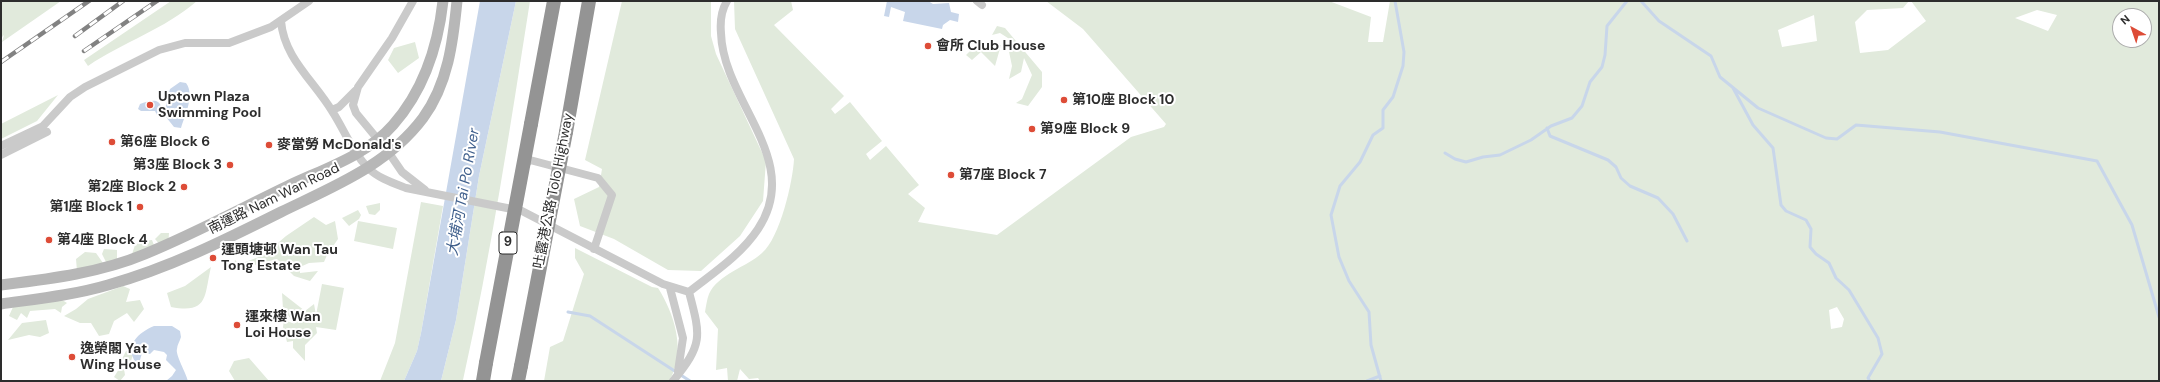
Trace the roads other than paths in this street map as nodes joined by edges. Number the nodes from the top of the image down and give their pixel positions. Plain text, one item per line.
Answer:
1 (308, 1) edge
2 (413, 1) edge
3 (443, 1) edge
4 (456, 1) edge
5 (554, 1) edge
6 (589, 1) edge
7 (727, 1) edge
8 (281, 21) junction
9 (358, 87) junction
10 (332, 110) junction
11 (47, 132) dead end
12 (377, 139) junction
13 (1, 146) edge
14 (389, 153) junction
15 (356, 154) junction
16 (1, 155) edge
17 (368, 169) junction
18 (425, 191) junction
19 (507, 207) junction
20 (594, 249) junction
21 (1, 285) edge
22 (670, 288) junction
23 (688, 292) junction
24 (1, 304) edge
25 (677, 375) edge
26 (483, 381) edge
27 (518, 381) edge

1 - 8 street
2 - 9 street
3 - 12 main road, 南運路 Nam Wan Road
4 - 14 main road, 南運路 Nam Wan Road
5 - 26 highway, 9, bridge
6 - 27 highway, 吐露港公路 Tolo Highway, bridge
7 - 23 street
8 - 10 street
8 - 13 street
9 - 10 street
9 - 12 street
10 - 15 street
11 - 16 street
12 - 14 street
12 - 15 main road, 南運路 Nam Wan Road
14 - 17 main road, 南運路 Nam Wan Road
14 - 18 street
15 - 17 street
15 - 21 main road, 南運路 Nam Wan Road
17 - 18 street
17 - 24 main road, 南運路 Nam Wan Road
18 - 19 street
19 - 20 street
19 - 20 street
20 - 22 street
22 - 23 street
22 - 25 street
23 - 25 street

